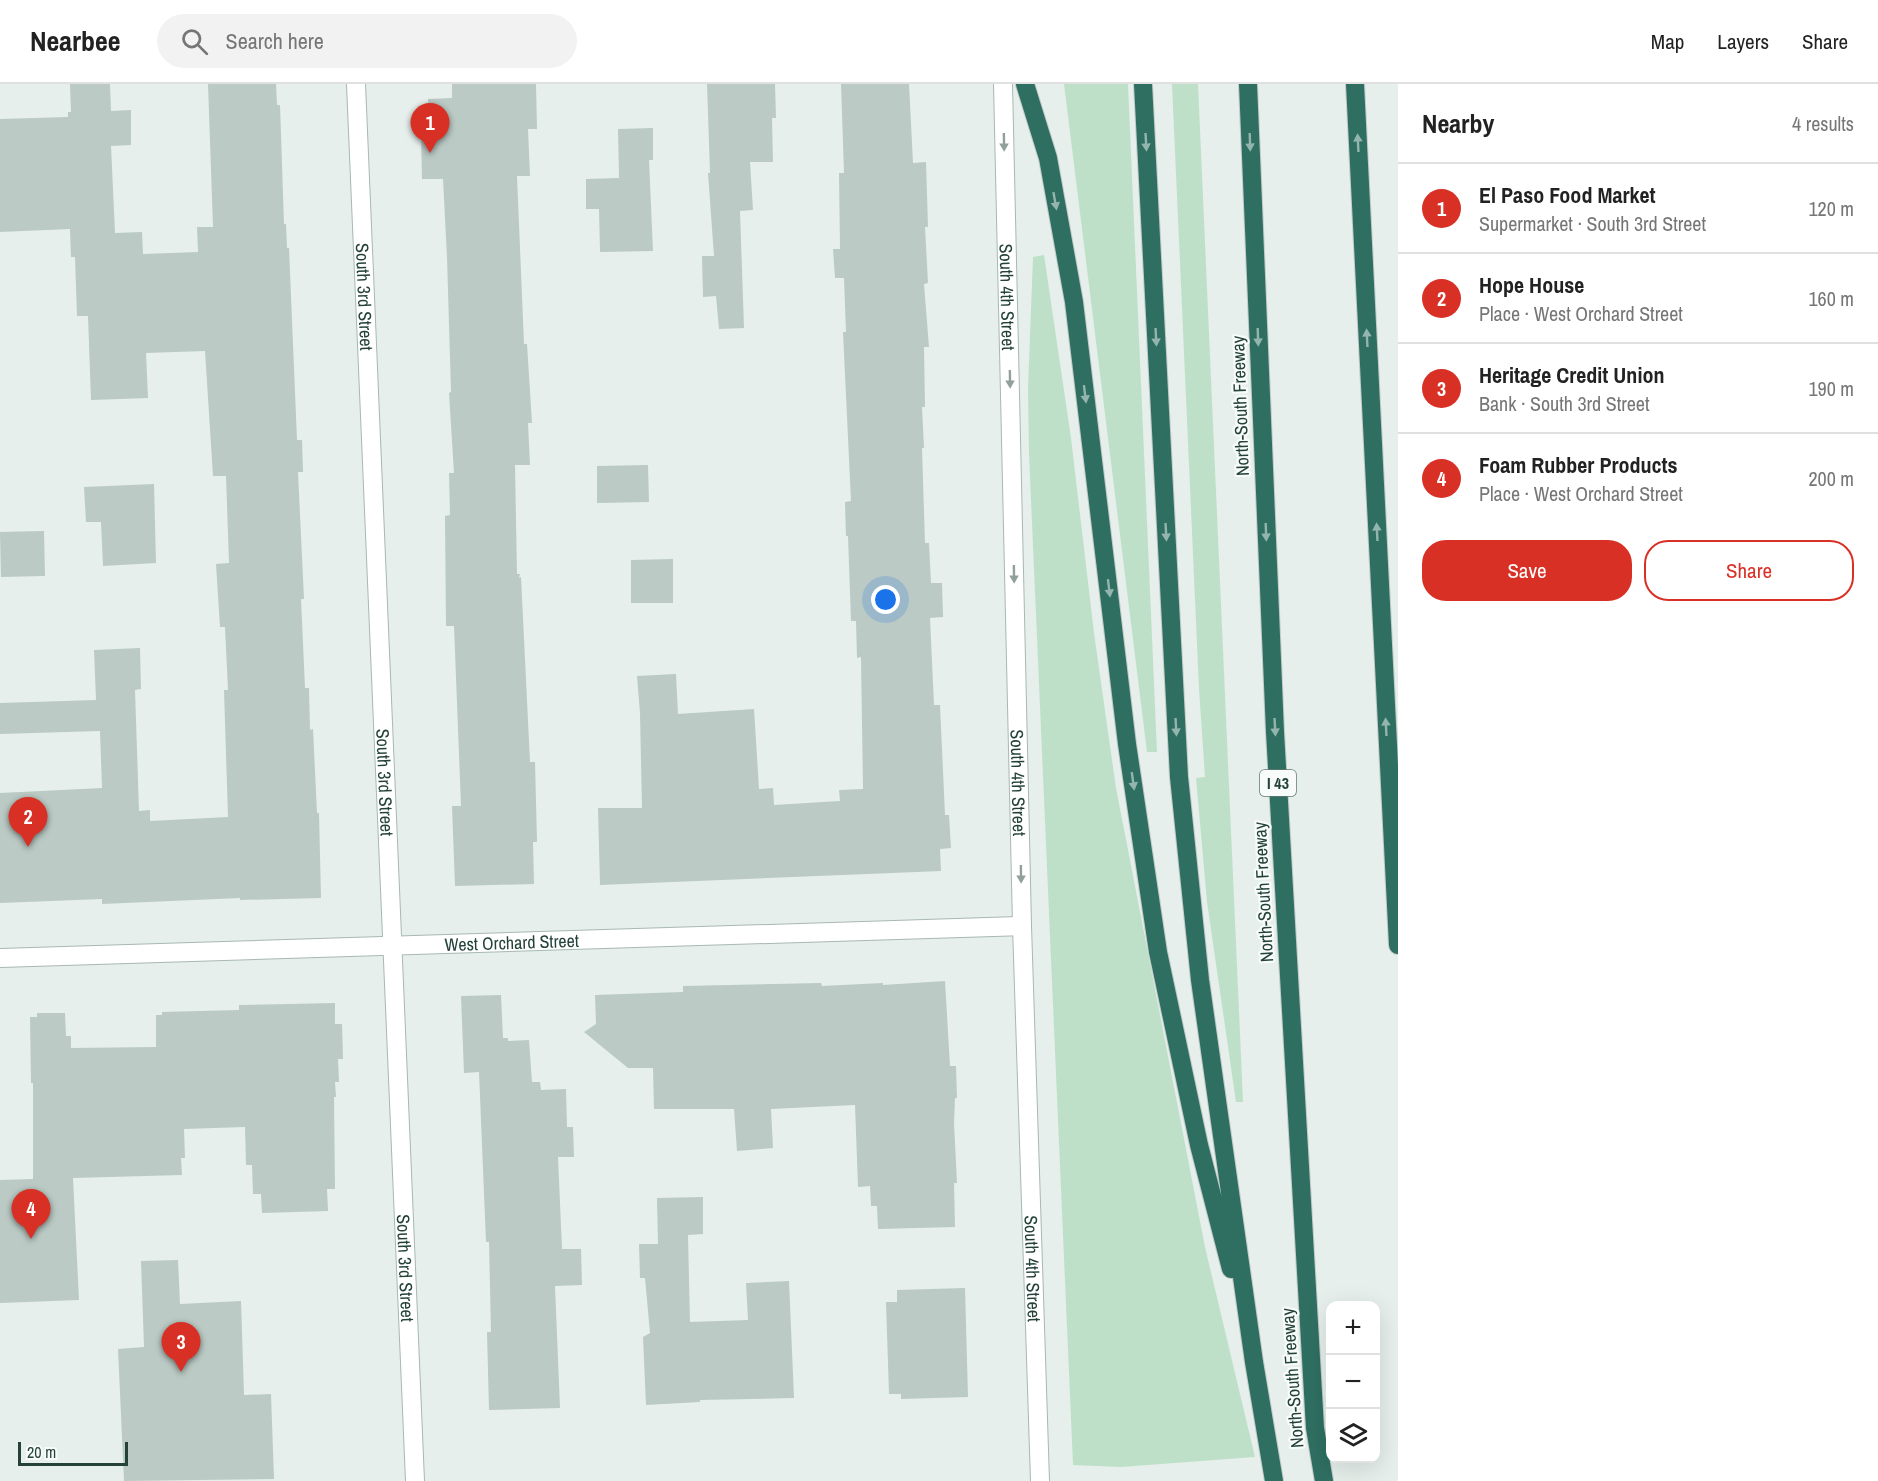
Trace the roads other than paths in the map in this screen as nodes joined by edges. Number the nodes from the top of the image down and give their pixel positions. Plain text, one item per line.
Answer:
1 (356, 84) edge
2 (1003, 84) edge
3 (1025, 84) edge
4 (1143, 84) edge
5 (1248, 84) edge
6 (1355, 84) edge
7 (1022, 926) junction
8 (1398, 945) edge
9 (392, 946) junction
10 (0, 958) edge
11 (1254, 1362) junction
12 (415, 1481) edge
13 (1040, 1481) edge
14 (1274, 1481) edge
15 (1324, 1481) edge

1 - 9 street, South 3rd Street
2 -> 7 street, South 4th Street
3 -> 11 highway
4 -> 11 highway
5 -> 15 highway, North-South Freeway / I 43
8 -> 6 highway
7 - 9 street, West Orchard Street
7 - 13 street, South 4th Street
9 - 10 street, West Orchard Street
9 - 12 street, South 3rd Street
11 - 14 highway

